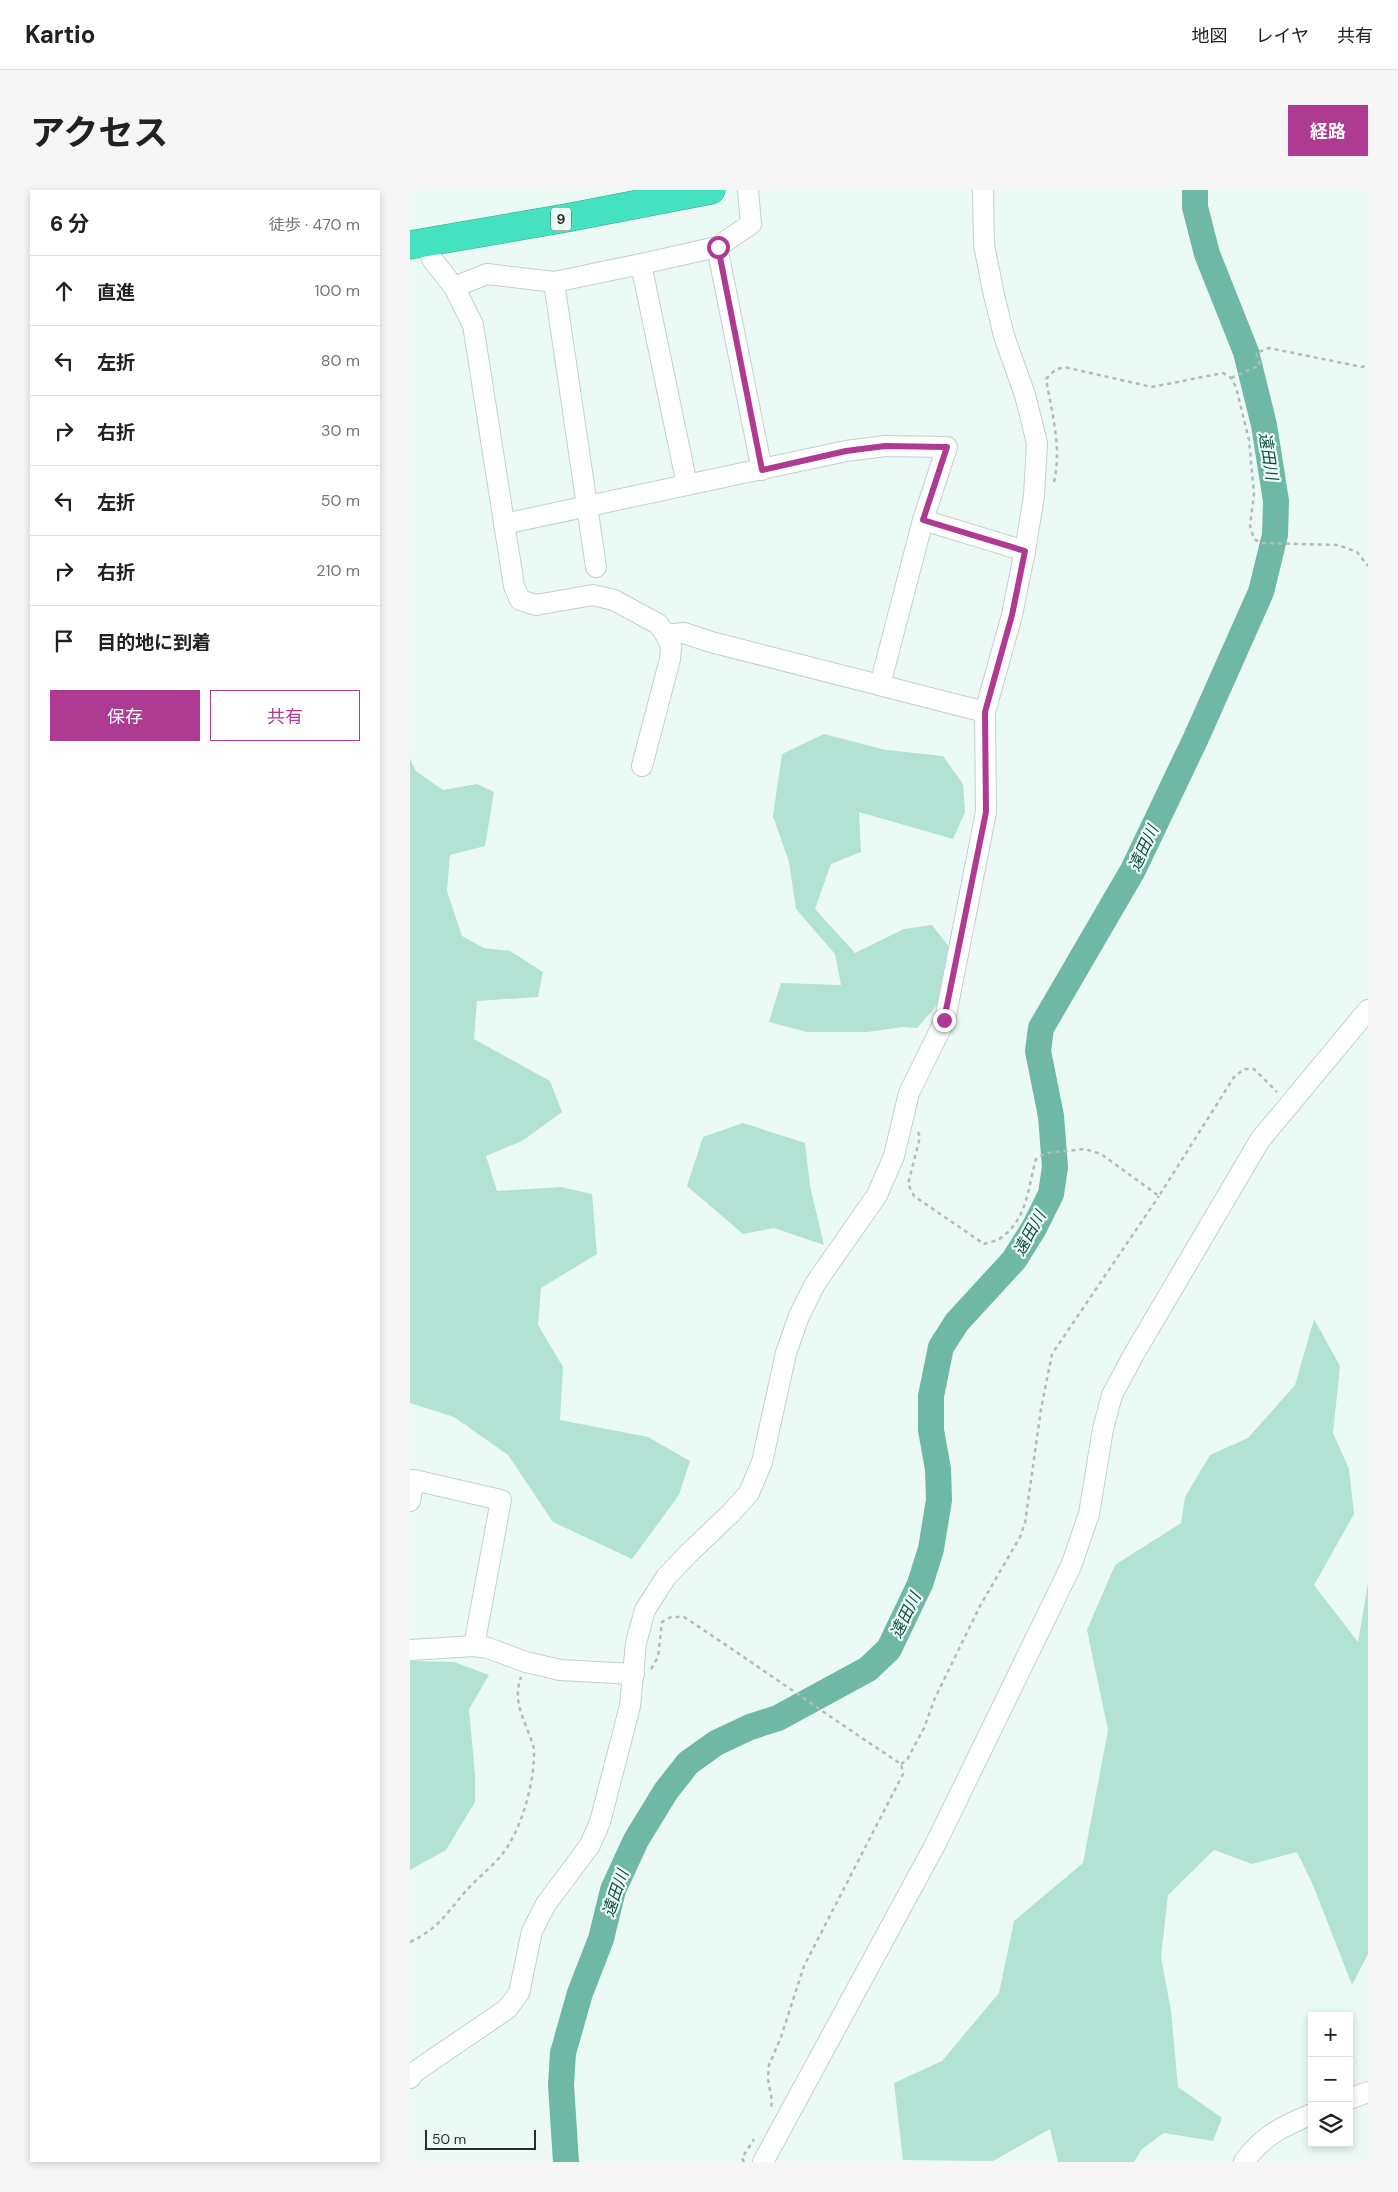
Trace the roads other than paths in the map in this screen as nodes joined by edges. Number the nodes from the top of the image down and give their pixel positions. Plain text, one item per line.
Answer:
1 (711, 190) edge
2 (748, 190) edge
3 (983, 190) edge
4 (418, 244) edge
5 (718, 247) junction
6 (641, 264) junction
7 (554, 282) junction
8 (454, 287) junction
9 (762, 470) junction
10 (687, 485) junction
11 (587, 505) junction
12 (923, 520) junction
13 (504, 524) junction
14 (1025, 551) junction
15 (596, 567) dead end
16 (666, 635) junction
17 (880, 685) junction
18 (985, 712) junction
19 (642, 766) dead end
20 (1368, 1010) edge
21 (410, 1501) edge
22 (474, 1646) junction
23 (410, 1650) edge
24 (634, 1674) junction
25 (410, 2078) edge
26 (1368, 2092) edge
27 (1353, 2098) edge
28 (1308, 2116) edge
29 (765, 2159) edge
30 (1244, 2162) edge

1 - 4 highway, 9
2 - 5 street
3 - 14 street
4 - 8 street
5 - 6 street
5 - 9 street
6 - 7 street
6 - 10 street
7 - 8 street
7 - 11 street
8 - 13 street
9 - 10 street
9 - 12 street
10 - 11 street
11 - 13 street
11 - 15 street
12 - 14 street
12 - 17 street
13 - 16 street
14 - 18 street
16 - 17 street
16 - 19 street
17 - 18 street
18 - 24 street
20 - 29 street
21 - 22 street
22 - 23 street
22 - 24 street
24 - 25 street
26 - 27 street
28 - 30 street

